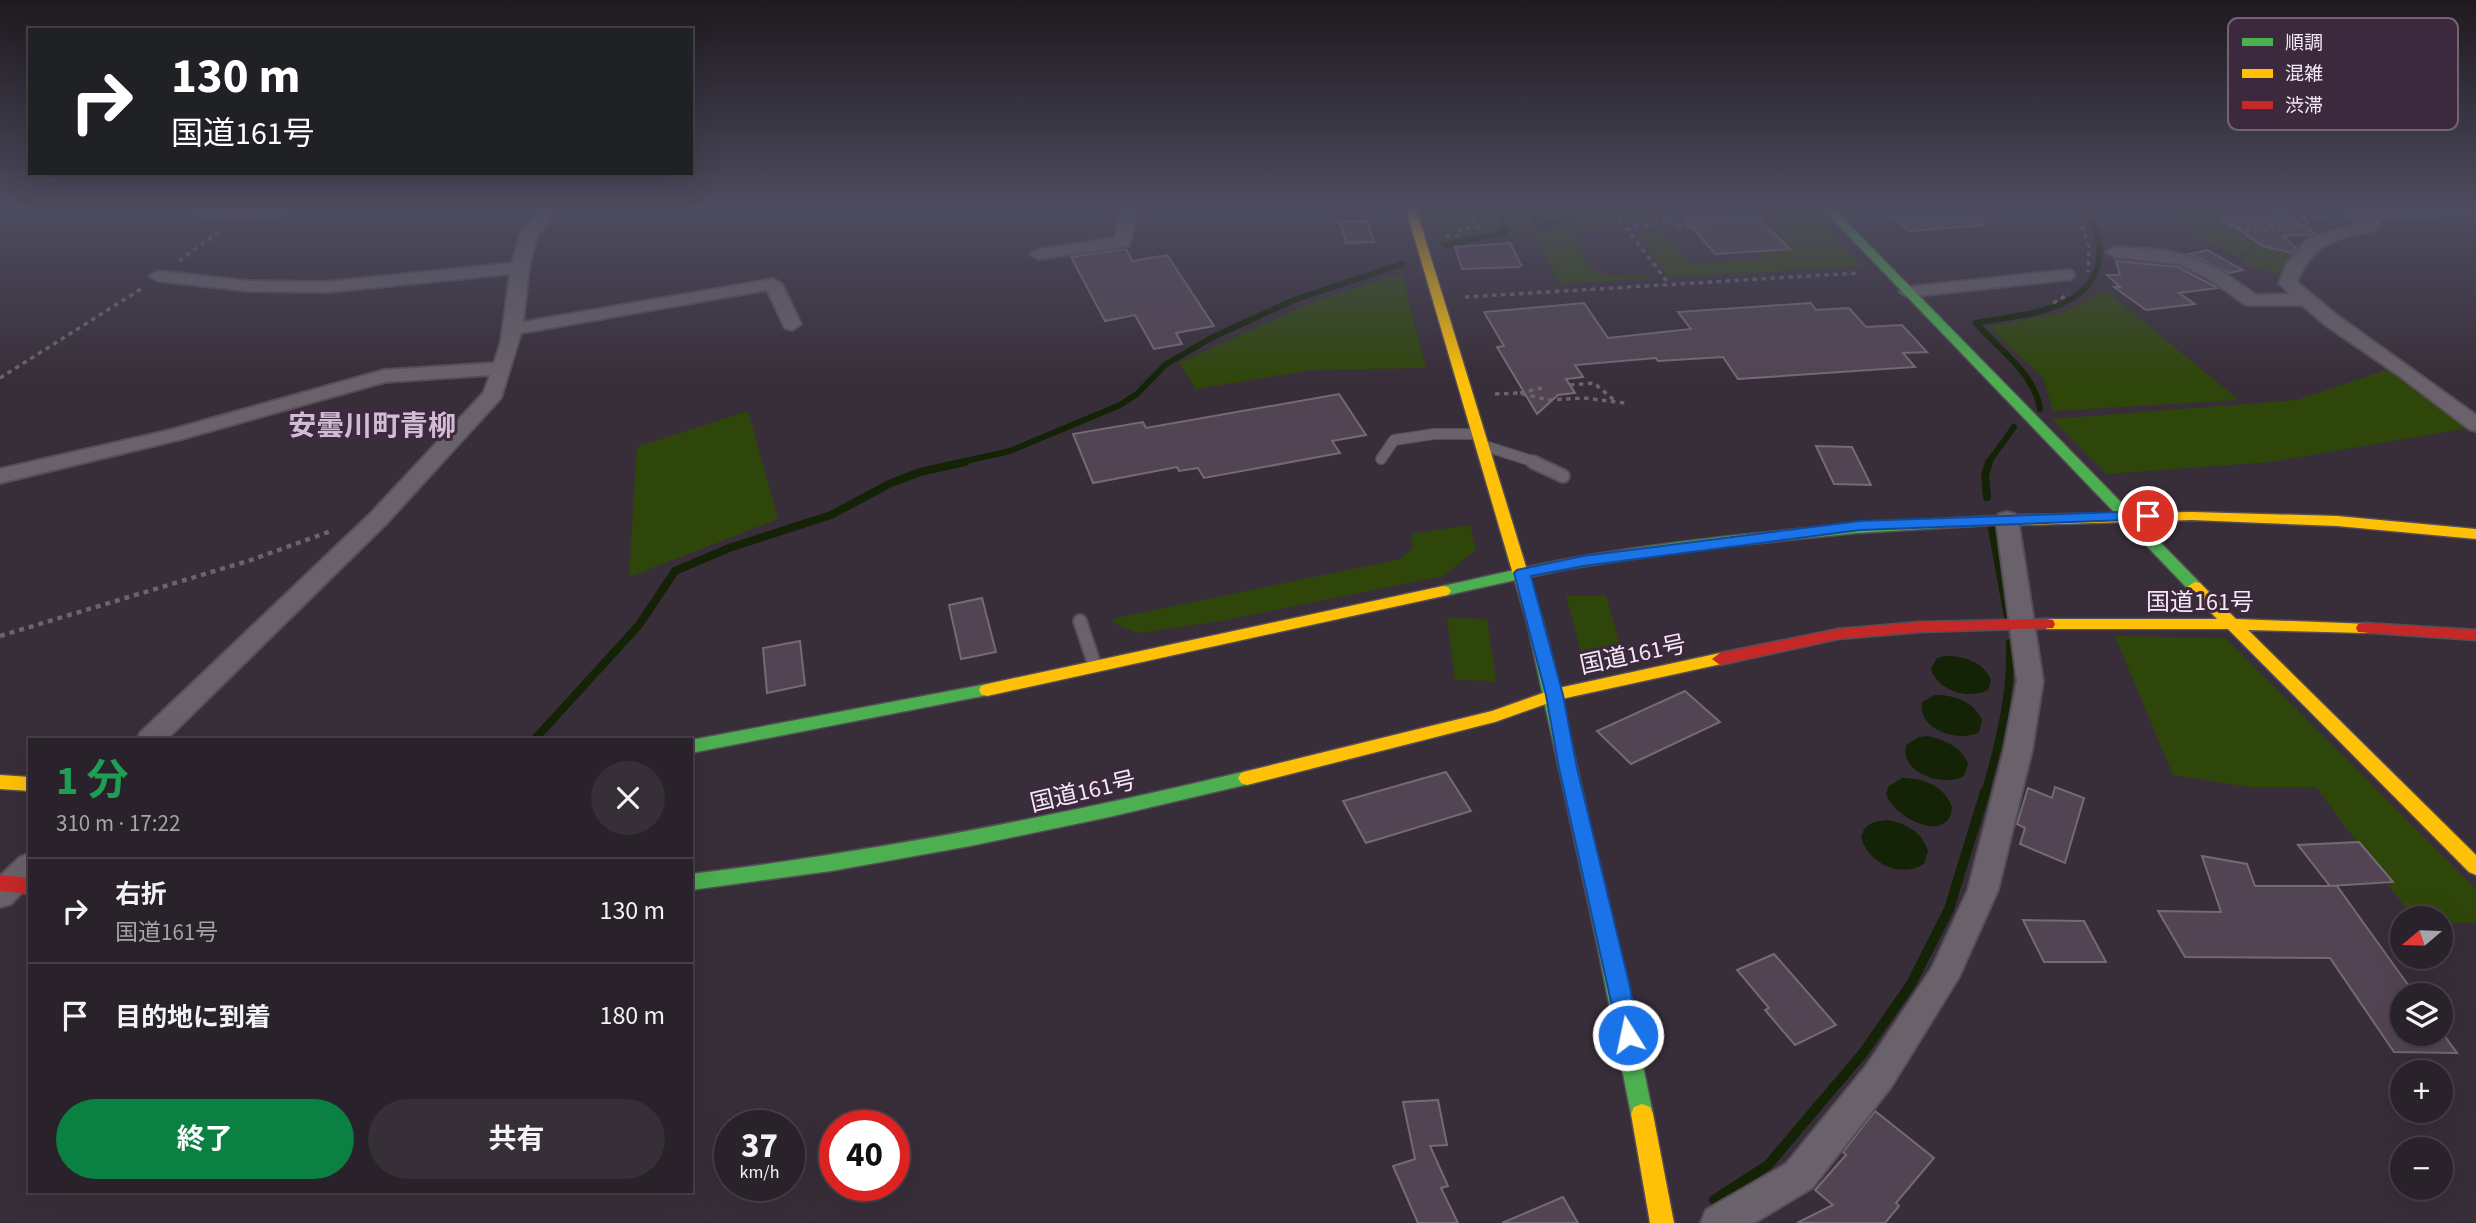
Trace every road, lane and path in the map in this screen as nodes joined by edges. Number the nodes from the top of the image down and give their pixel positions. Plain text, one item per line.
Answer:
1 (171, 266) edge
2 (1428, 266) edge
3 (1656, 266) edge
4 (1884, 266) edge
5 (2198, 266) edge
6 (2295, 266) edge
7 (520, 268) joint
8 (1861, 273) dead end
9 (2066, 275) dead end
10 (158, 276) junction
11 (1669, 284) junction
12 (1909, 292) junction
13 (1457, 297) dead end
14 (2305, 299) junction
15 (792, 324) dead end
16 (513, 329) junction
17 (502, 368) junction
18 (0, 379) edge
19 (1570, 385) dead end
20 (1546, 387) dead end
21 (1520, 393) junction
22 (1487, 394) dead end
23 (1616, 401) junction
24 (1625, 403) dead end
25 (2476, 425) edge
26 (1479, 440) junction
27 (1381, 459) dead end
28 (1563, 476) dead end
29 (0, 477) edge
30 (2126, 516) junction
31 (379, 518) junction
32 (2007, 519) junction
33 (2476, 534) edge
34 (1522, 573) junction
35 (1080, 621) dead end
36 (2024, 624) junction
37 (2231, 624) junction
38 (0, 635) edge
39 (2476, 635) edge
40 (1095, 667) junction
41 (1554, 695) junction
42 (152, 738) edge
43 (693, 747) edge
44 (0, 782) edge
45 (28, 784) edge
46 (2476, 867) edge
47 (693, 882) edge
48 (1662, 1223) edge
49 (1719, 1223) edge

1 - 10 path
2 - 26 main road
3 - 11 path
4 - 12 main road
5 - 14 street
6 - 14 street
7 - 10 street
7 - 16 street
8 - 11 path
9 - 12 street
10 - 18 path
11 - 13 path
12 - 30 main road
14 - 25 street
15 - 16 street
16 - 17 street
17 - 29 street
17 - 31 street
19 - 23 path
20 - 21 path
21 - 22 path
21 - 23 path
23 - 24 path
26 - 27 lane
26 - 28 lane
26 - 34 main road
30 - 32 main road
30 - 33 main road
30 - 37 main road
31 - 38 path
31 - 42 street
32 - 34 main road
32 - 36 street
34 - 40 main road
34 - 41 main road
35 - 40 lane
36 - 37 main road, 国道161号
36 - 41 main road, 国道161号
36 - 49 street
37 - 39 main road, 国道161号
37 - 46 main road
40 - 43 main road
41 - 47 main road, 国道161号
41 - 48 main road
44 - 45 main road

